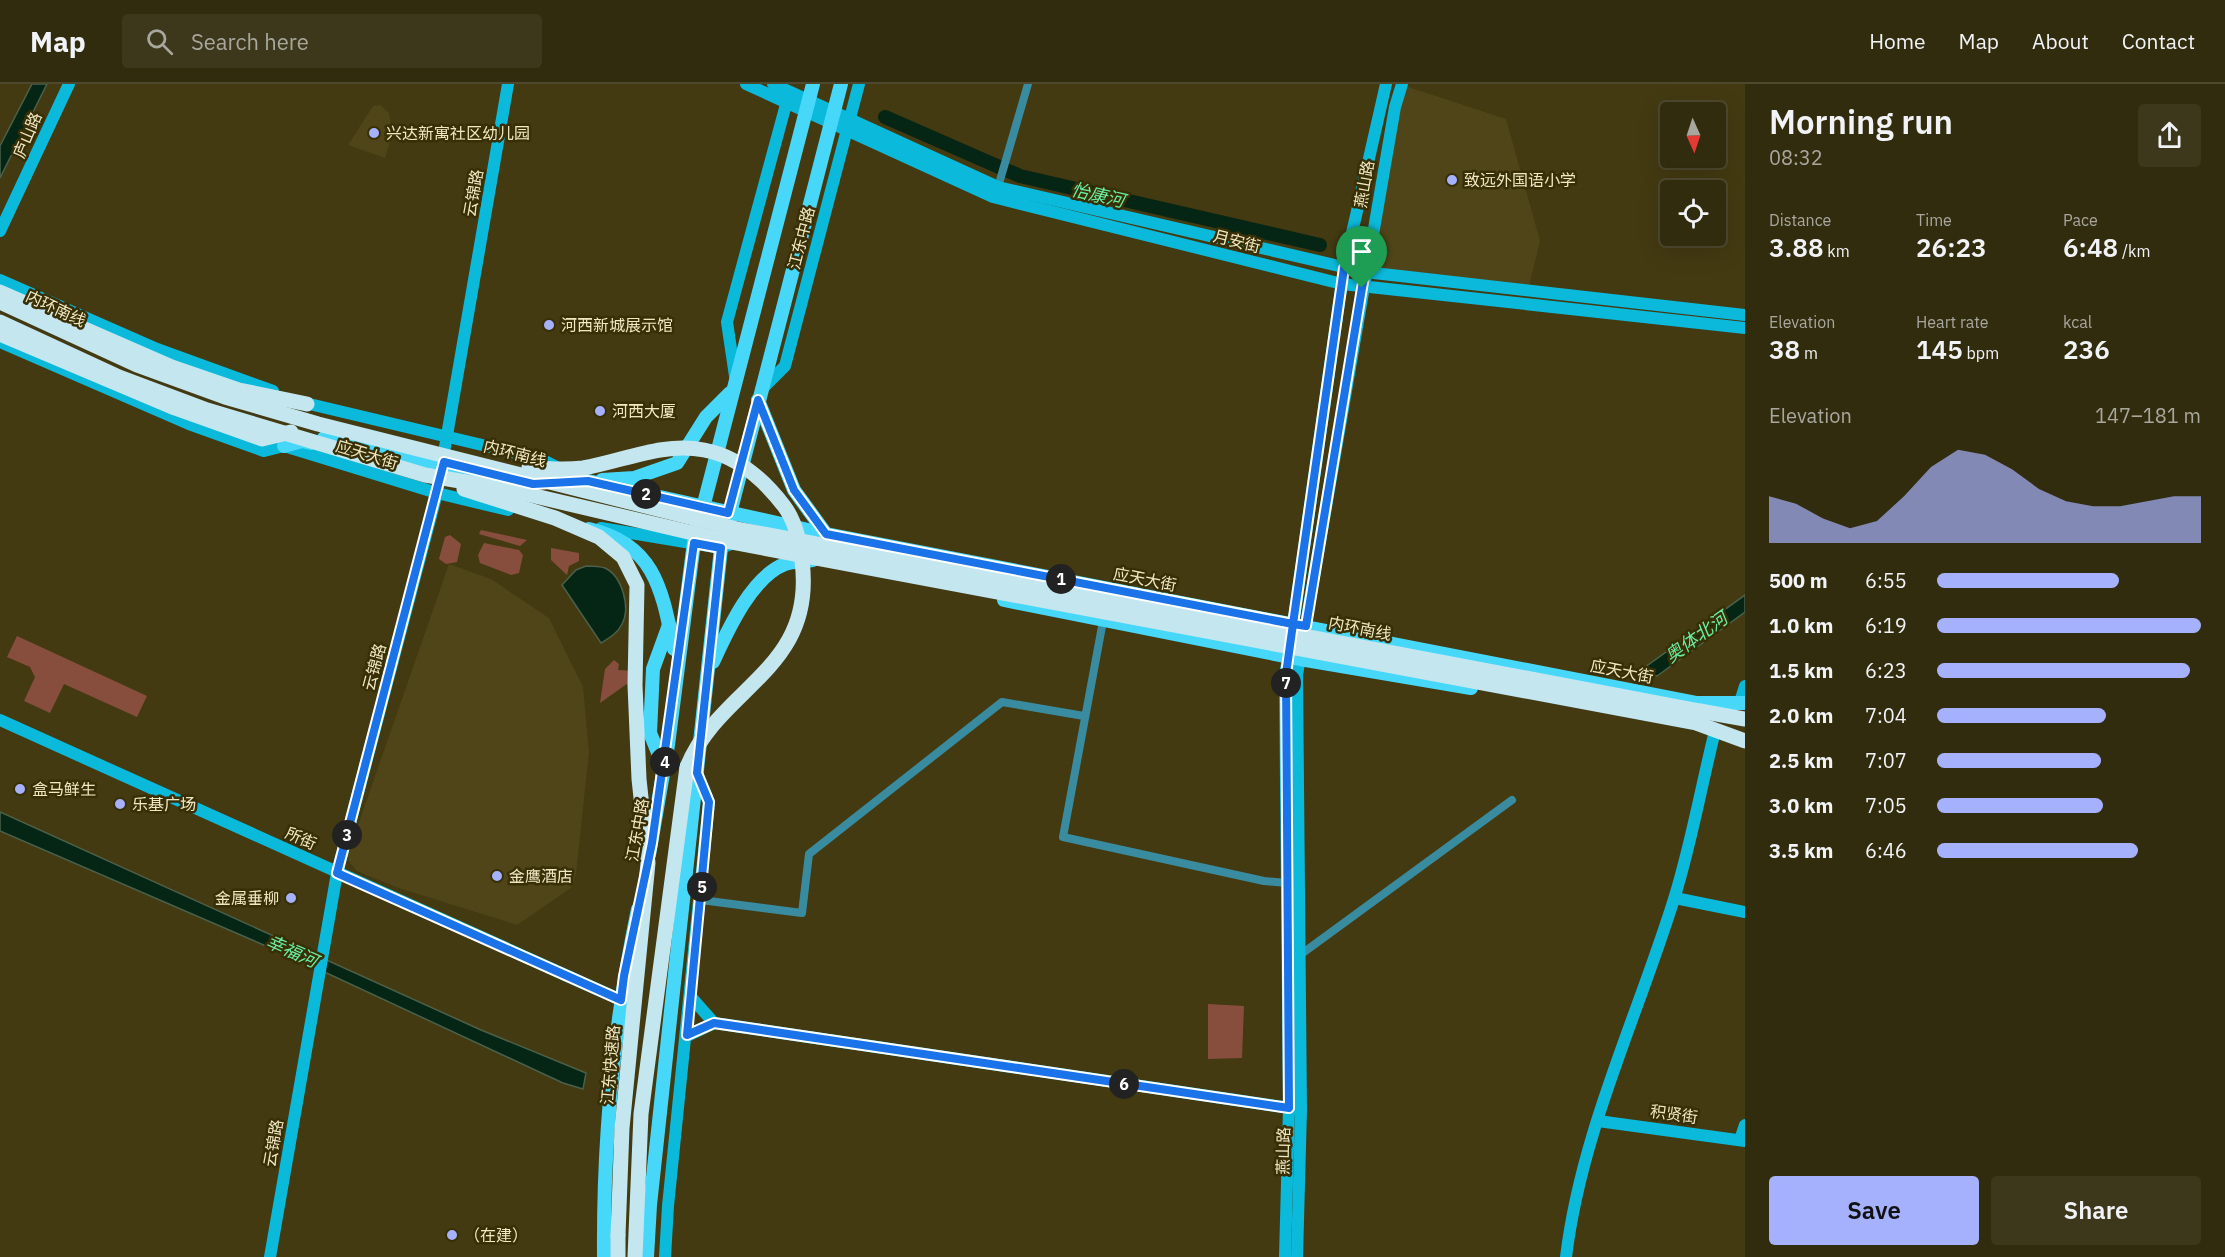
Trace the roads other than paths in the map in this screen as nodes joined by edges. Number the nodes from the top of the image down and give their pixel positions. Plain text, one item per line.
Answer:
1 (69, 84) edge
2 (508, 84) edge
3 (746, 84) edge
4 (773, 84) edge
5 (813, 84) edge
6 (841, 84) edge
7 (859, 84) edge
8 (1028, 84) edge
9 (1386, 84) edge
10 (1402, 84) edge
11 (789, 92) edge
12 (808, 105) junction
13 (832, 117) junction
14 (848, 124) junction
15 (998, 186) junction
16 (0, 231) edge
17 (1344, 268) junction
18 (1365, 272) junction
19 (0, 280) edge
20 (1342, 284) junction
21 (1362, 288) junction
22 (0, 292) edge
23 (0, 302) edge
24 (0, 310) edge
25 (1745, 315) edge
26 (0, 316) edge
27 (0, 322) edge
28 (1745, 328) edge
29 (0, 333) edge
30 (0, 342) edge
31 (735, 376) junction
32 (732, 391) junction
33 (759, 396) junction
34 (307, 404) junction
35 (297, 430) junction
36 (449, 436) junction
37 (284, 446) junction
38 (448, 463) junction
39 (424, 475) junction
40 (588, 481) junction
41 (437, 493) junction
42 (702, 508) junction
43 (728, 513) junction
44 (557, 522) junction
45 (698, 528) junction
46 (724, 533) junction
47 (826, 534) junction
48 (740, 541) junction
49 (694, 543) junction
50 (721, 548) junction
51 (815, 560) junction
52 (1103, 621) junction
53 (669, 625) junction
54 (1300, 625) junction
55 (1295, 658) junction
56 (677, 663) junction
57 (707, 675) junction
58 (1745, 686) edge
59 (1744, 708) edge
60 (1698, 712) junction
61 (1084, 716) junction
62 (1745, 719) edge
63 (0, 720) edge
64 (1715, 731) junction
65 (1745, 732) edge
66 (1745, 739) edge
67 (664, 768) junction
68 (692, 770) junction
69 (1512, 800) dead end
70 (337, 873) junction
71 (1287, 883) junction
72 (1674, 898) junction
73 (701, 900) junction
74 (1745, 912) edge
75 (1300, 955) junction
76 (691, 997) junction
77 (621, 1000) junction
78 (714, 1023) junction
79 (687, 1035) junction
80 (1295, 1109) junction
81 (1598, 1120) junction
82 (1745, 1125) edge
83 (1743, 1140) edge
84 (270, 1257) edge
85 (604, 1257) edge
86 (618, 1257) edge
87 (635, 1257) edge
88 (647, 1257) edge
89 (665, 1257) edge
90 (1285, 1257) edge
91 (1297, 1257) edge
92 (1566, 1257) edge

1 - 16 street, 庐山路
2 - 36 street, 云锦路
3 - 11 street
4 - 11 street
5 - 12 main road, 江东中路
6 - 13 main road, 江东中路
7 - 14 street, 江东中路
8 - 15 street
9 - 17 street, 燕山路
10 - 18 street, 燕山路
11 - 12 street, 月安街
11 - 31 street, 江东中路
12 - 13 street, 月安街
12 - 31 main road, 江东中路
13 - 14 street, 月安街
13 - 33 main road, 江东中路
14 - 15 street
14 - 20 street, 月安街
14 - 33 street, 江东中路
15 - 17 street
17 - 18 street
17 - 20 street, 燕山路
18 - 21 street, 燕山路
18 - 25 street
19 - 34 street, 应天大街
20 - 21 street, 月安街
20 - 54 street, 燕山路
21 - 28 street, 月安街
21 - 54 street, 燕山路
22 - 34 highway
23 - 38 highway, 内环南线, bridge
24 - 38 main road, 应天大街
26 - 35 main road, 应天大街
27 - 39 highway, 内环南线, bridge
29 - 35 highway
30 - 37 street, 应天大街
31 - 32 main road, 江东中路
32 - 40 main road
32 - 42 main road, 江东中路
33 - 43 main road, 江东中路
33 - 47 main road
34 - 36 street, 应天大街
35 - 38 main road, 应天大街
36 - 38 street, 云锦路
36 - 40 street, 应天大街
37 - 38 main road
37 - 41 street, 应天大街
38 - 40 main road, 应天大街
38 - 41 street, 云锦路
38 - 45 main road, 应天大街
38 - 60 highway, 内环南线, bridge
38 - 68 highway, bridge
39 - 60 highway, 内环南线, bridge
39 - 86 highway, 江东快速路, bridge
40 - 42 main road, 应天大街
41 - 44 street, 应天大街
41 - 70 street, 云锦路
42 - 43 main road, 应天大街
42 - 45 main road, 江东中路
43 - 46 main road, 江东中路
43 - 47 main road, 应天大街
44 - 49 street, 应天大街
44 - 53 main road
45 - 46 main road, 应天大街
45 - 49 main road, 江东中路
46 - 48 main road, 应天大街
46 - 50 main road, 江东中路
47 - 54 main road, 应天大街
48 - 50 street
48 - 51 main road, 应天大街
49 - 50 street, 应天大街
49 - 56 main road, 江东中路
50 - 57 main road, 江东中路
51 - 52 main road, 应天大街
51 - 57 main road
52 - 55 main road, 应天大街
52 - 61 street
53 - 56 main road
53 - 67 main road
54 - 55 street, 燕山路
54 - 60 main road, 应天大街
55 - 64 main road, 应天大街
55 - 71 street, 燕山路
55 - 75 street, 燕山路
56 - 67 main road, 江东中路
57 - 68 main road, 江东中路
58 - 59 street
59 - 60 highway
60 - 62 highway, 内环南线
60 - 65 highway, 内环南线, bridge
60 - 66 highway, bridge
61 - 71 street
61 - 73 street
63 - 70 street, 所街
64 - 66 main road, 应天大街
64 - 72 street
67 - 77 main road, 江东中路
68 - 73 street, 江东中路
68 - 87 highway
68 - 88 main road, 江东中路
69 - 75 street
70 - 77 street, 所街
70 - 84 street, 云锦路
71 - 80 street, 燕山路
72 - 74 street
72 - 81 street
73 - 76 street, 江东中路
75 - 80 street, 燕山路
76 - 78 street
76 - 79 street, 江东中路
77 - 85 main road, 江东中路
78 - 79 street
78 - 80 street
79 - 89 street, 江东中路
80 - 90 street, 燕山路
80 - 91 street, 燕山路
81 - 83 street, 积贤街
81 - 92 street
82 - 83 street

